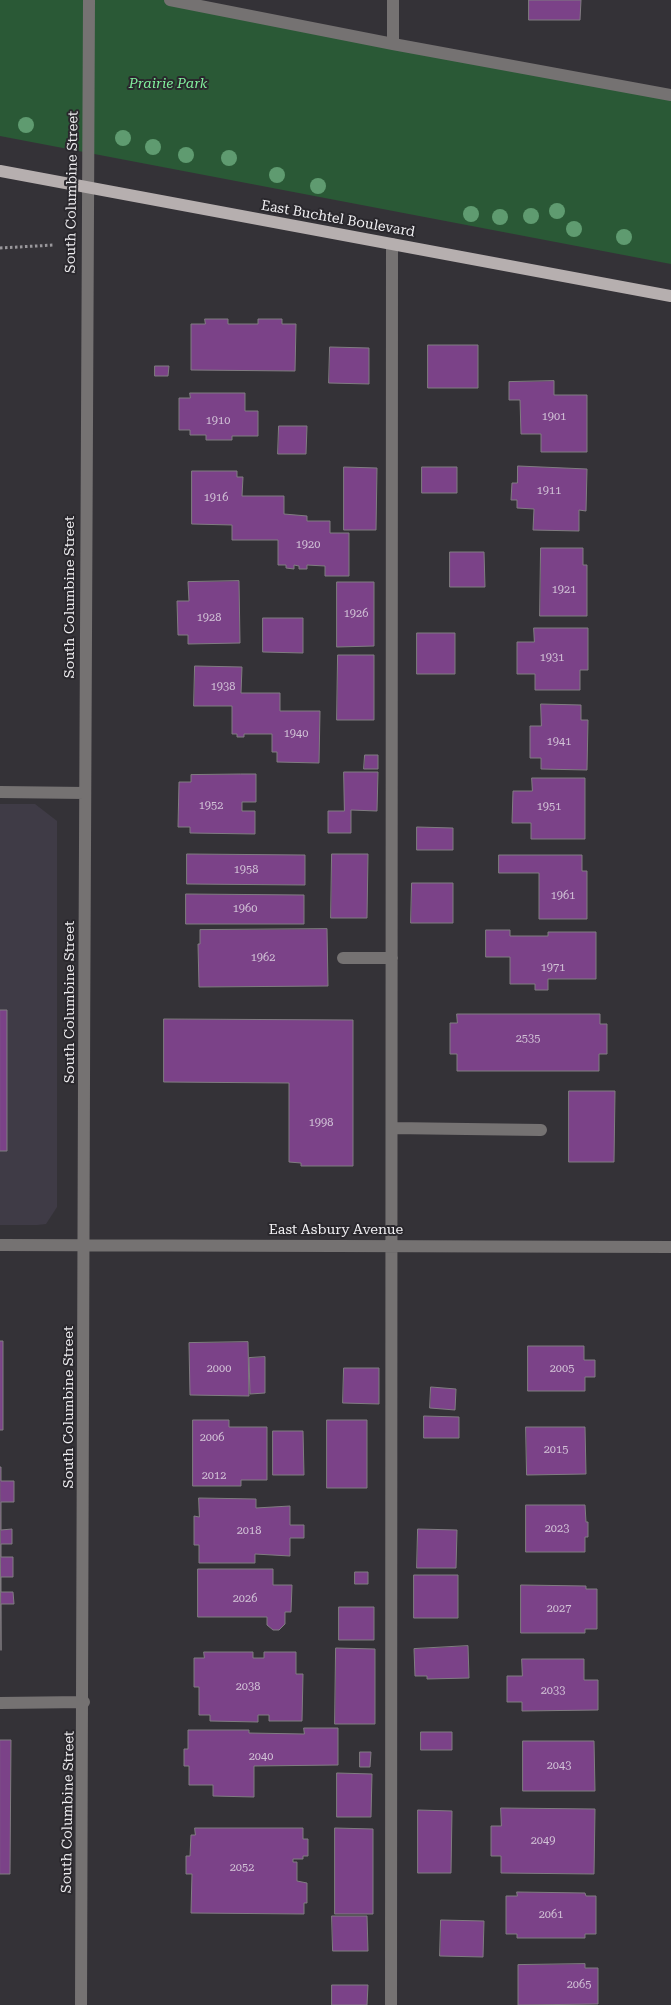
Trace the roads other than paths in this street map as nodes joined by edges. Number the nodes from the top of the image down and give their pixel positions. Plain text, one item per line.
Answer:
1 (89, 0) edge
2 (170, 0) edge
3 (393, 0) edge
4 (392, 44) junction
5 (671, 95) edge
6 (0, 172) edge
7 (88, 188) junction
8 (392, 244) junction
9 (671, 296) edge
10 (0, 792) edge
11 (85, 793) junction
12 (343, 958) dead end
13 (392, 958) junction
14 (392, 1128) junction
15 (541, 1130) dead end
16 (0, 1245) edge
17 (84, 1245) junction
18 (392, 1245) junction
19 (671, 1247) edge
20 (84, 1702) junction
21 (0, 1703) edge
22 (81, 2005) edge
23 (391, 2005) edge

1 - 7 street, South Columbine Street
2 - 4 street
3 - 4 street
4 - 5 street
6 - 7 main road, East Buchtel Boulevard
7 - 8 main road, East Buchtel Boulevard
7 - 11 street, South Columbine Street
8 - 9 main road, East Buchtel Boulevard
8 - 13 street
10 - 11 street
11 - 17 street, South Columbine Street
12 - 13 street
13 - 14 street
14 - 15 street
14 - 18 street
16 - 17 street, East Asbury Avenue
17 - 18 street, East Asbury Avenue
17 - 20 street, South Columbine Street
18 - 19 street, East Asbury Avenue
18 - 23 street
20 - 21 street
20 - 22 street, South Columbine Street

